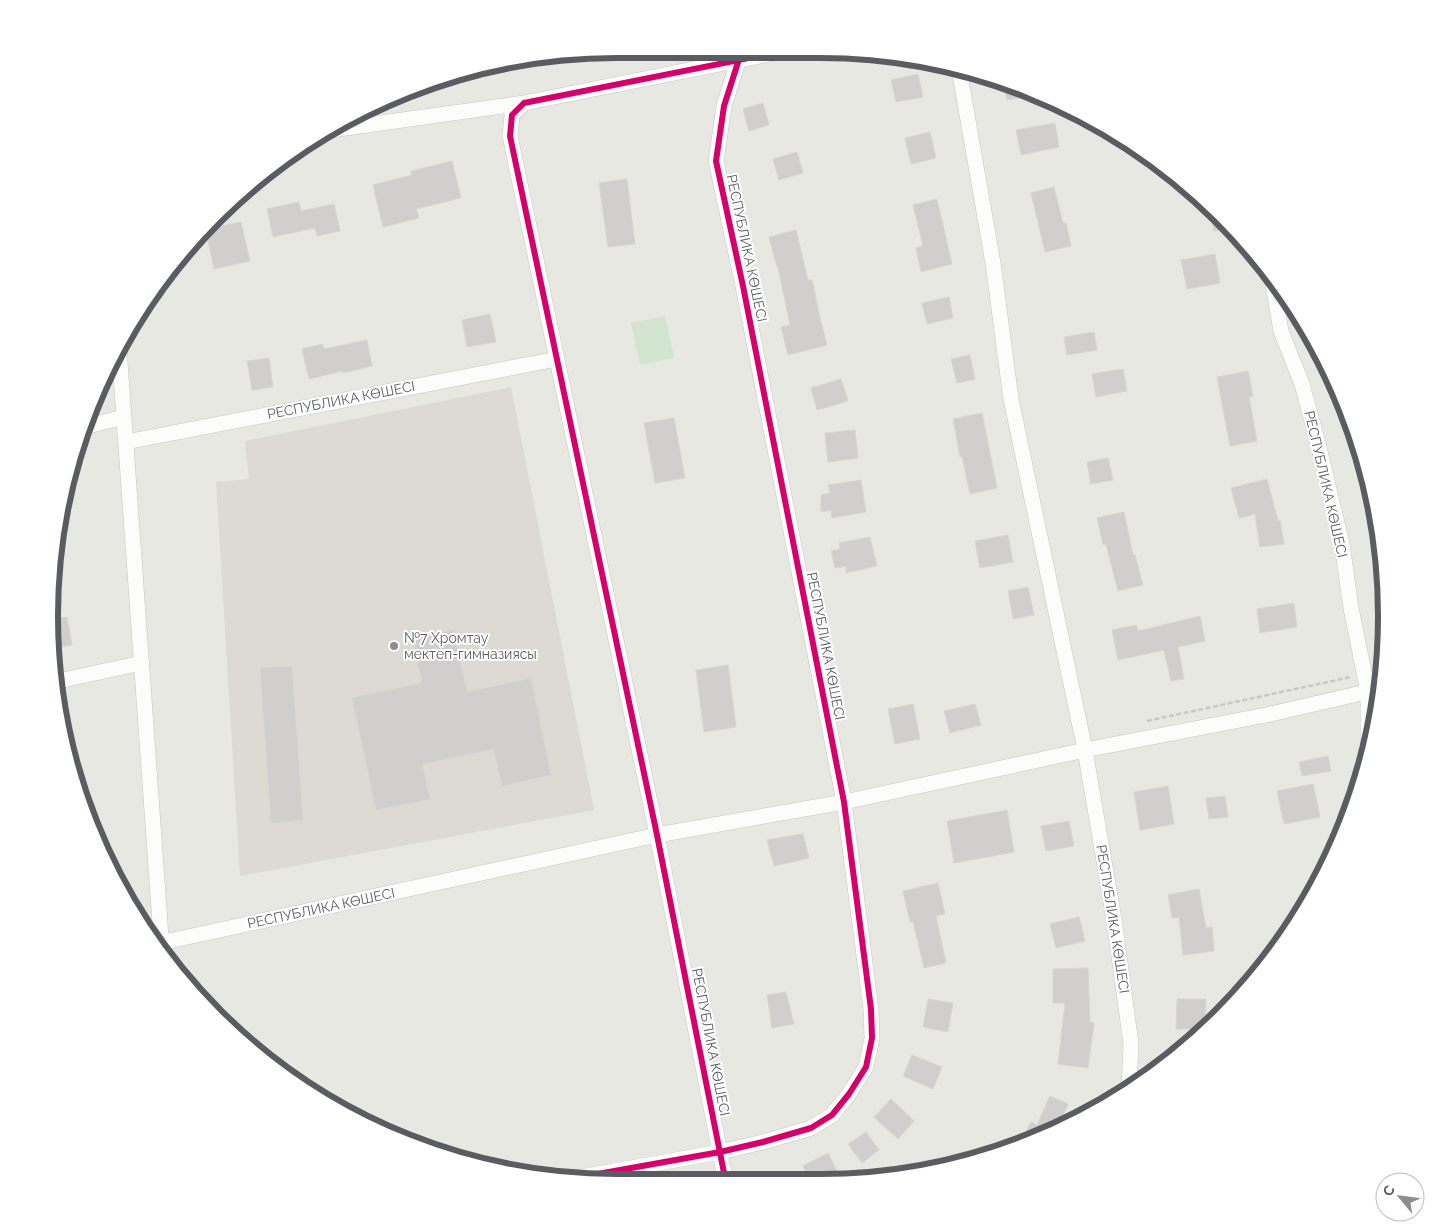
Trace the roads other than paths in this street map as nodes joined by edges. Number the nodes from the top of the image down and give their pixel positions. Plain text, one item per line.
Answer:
1 (726, 58) edge
2 (739, 58) edge
3 (960, 76) edge
4 (524, 103) junction
5 (344, 128) edge
6 (1275, 294) edge
7 (557, 359) junction
8 (120, 360) edge
9 (124, 417) junction
10 (91, 425) edge
11 (126, 442) junction
12 (142, 663) junction
13 (61, 680) edge
14 (1373, 688) edge
15 (1373, 690) edge
16 (1085, 750) junction
17 (844, 802) junction
18 (657, 835) junction
19 (158, 935) edge
20 (165, 945) edge
21 (1129, 1080) edge
22 (720, 1152) junction
23 (600, 1174) edge
24 (724, 1174) edge

1 - 4 street
2 - 17 street, РЕСПУБЛИКА КӨШЕСІ
3 - 16 street, РЕСПУБЛИКА КӨШЕСІ
4 - 5 street
4 - 7 street, РЕСПУБЛИКА КӨШЕСІ
6 - 14 street, РЕСПУБЛИКА КӨШЕСІ
7 - 11 street, РЕСПУБЛИКА КӨШЕСІ
7 - 18 street, РЕСПУБЛИКА КӨШЕСІ
8 - 9 street, РЕСПУБЛИКА КӨШЕСІ
9 - 10 street
9 - 11 street, РЕСПУБЛИКА КӨШЕСІ
11 - 12 street, РЕСПУБЛИКА КӨШЕСІ
12 - 13 street
12 - 19 street, РЕСПУБЛИКА КӨШЕСІ
15 - 16 street, РЕСПУБЛИКА КӨШЕСІ
16 - 17 street, РЕСПУБЛИКА КӨШЕСІ
16 - 21 street, РЕСПУБЛИКА КӨШЕСІ
17 - 18 street, РЕСПУБЛИКА КӨШЕСІ
17 - 22 street, РЕСПУБЛИКА КӨШЕСІ
18 - 20 street, РЕСПУБЛИКА КӨШЕСІ
18 - 22 street, РЕСПУБЛИКА КӨШЕСІ
22 - 23 street, РЕСПУБЛИКА КӨШЕСІ
22 - 24 street, РЕСПУБЛИКА КӨШЕСІ

